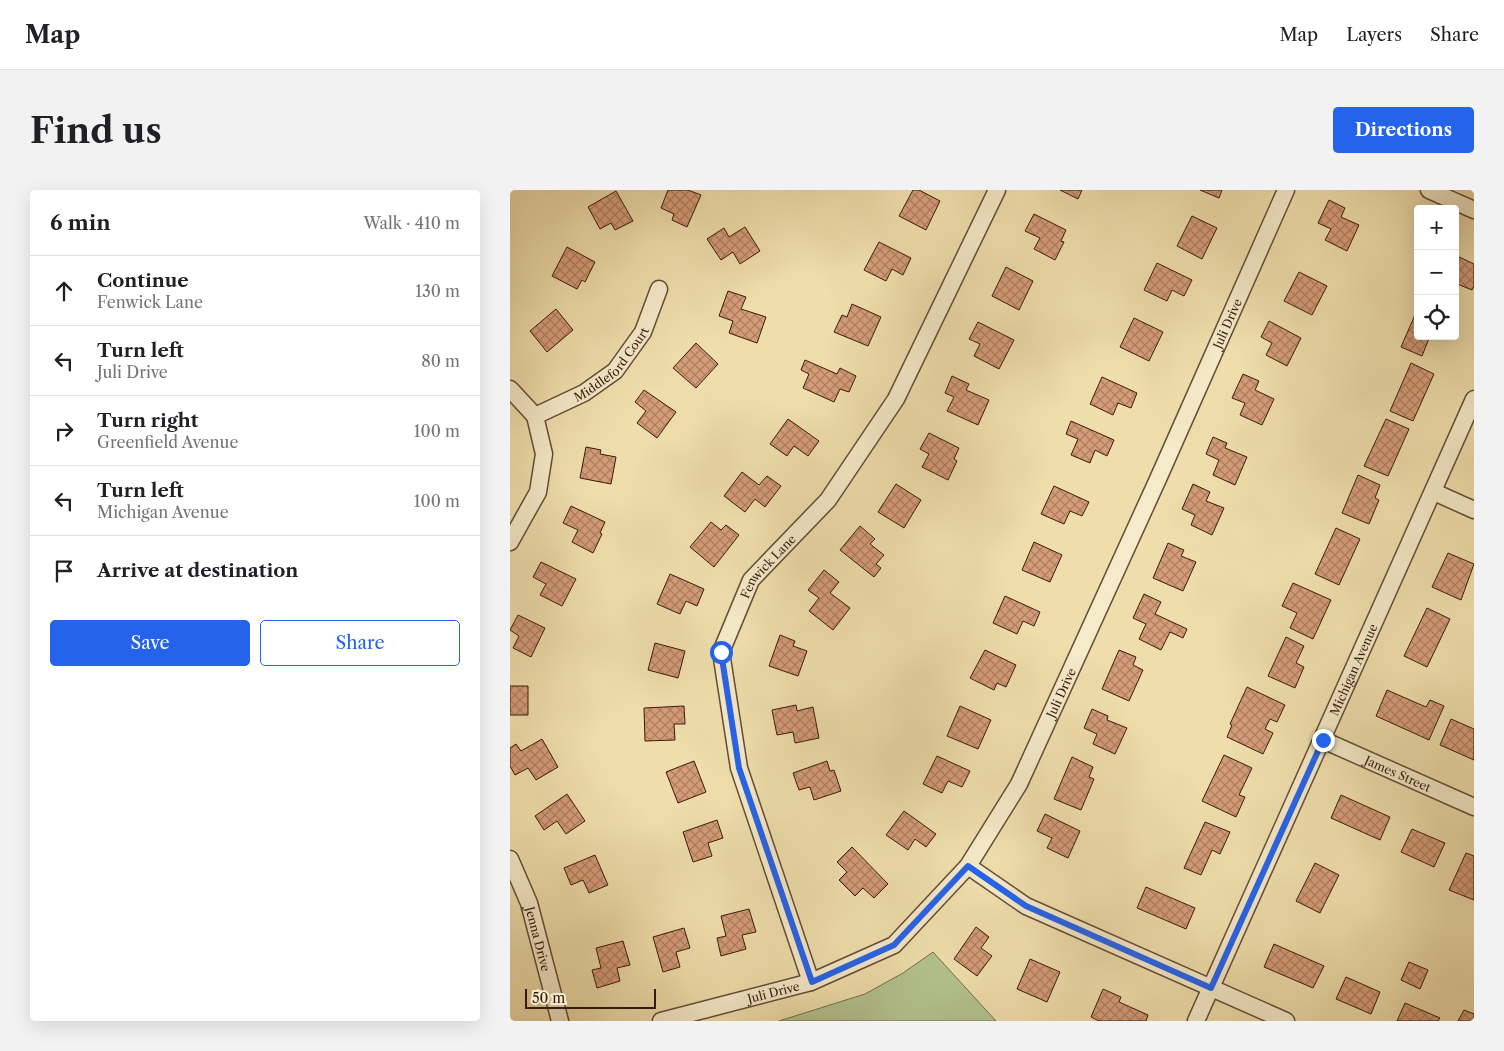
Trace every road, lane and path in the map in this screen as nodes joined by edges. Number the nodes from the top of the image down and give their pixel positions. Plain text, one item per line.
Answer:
1 (997, 190) edge
2 (1286, 190) edge
3 (1429, 190) edge
4 (1474, 210) edge
5 (659, 289) dead end
6 (510, 389) edge
7 (1474, 399) edge
8 (535, 416) junction
9 (1434, 492) junction
10 (1474, 510) edge
11 (510, 542) edge
12 (1323, 740) junction
13 (1474, 807) edge
14 (510, 859) edge
15 (968, 866) junction
16 (812, 982) junction
17 (1211, 988) junction
18 (560, 1021) edge
19 (661, 1021) edge
20 (1196, 1021) edge
21 (1286, 1021) edge

1 - 16 street, Fenwick Lane
2 - 15 street, Juli Drive
3 - 4 street
5 - 8 street, Middleford Court
6 - 8 street
7 - 9 street, Michigan Avenue
8 - 11 street
9 - 10 street
9 - 12 street, Michigan Avenue
12 - 13 street, James Street
12 - 17 street, Michigan Avenue
14 - 18 street, Jenna Drive
15 - 16 street, Juli Drive
15 - 17 street
16 - 19 street, Juli Drive
17 - 20 street, Michigan Avenue
17 - 21 street

